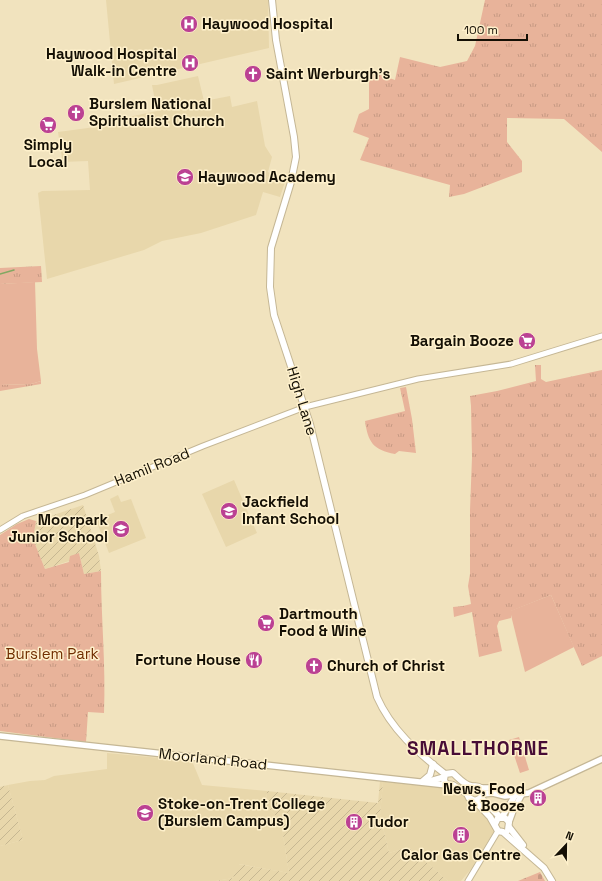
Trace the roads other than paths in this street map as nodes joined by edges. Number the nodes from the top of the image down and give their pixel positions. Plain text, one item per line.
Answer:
1 (272, 0) edge
2 (602, 336) edge
3 (305, 407) junction
4 (0, 530) edge
5 (0, 736) edge
6 (602, 759) edge
7 (433, 764) junction
8 (445, 776) junction
9 (457, 778) junction
10 (424, 781) junction
11 (450, 785) junction
12 (472, 786) junction
13 (481, 793) junction
14 (467, 794) junction
15 (519, 794) junction
16 (475, 801) junction
17 (501, 817) junction
18 (509, 825) junction
19 (499, 829) junction
20 (531, 856) junction
21 (468, 881) edge
22 (552, 881) edge

1 - 3 main road, High Lane
2 - 3 street, Hamil Road
3 - 4 street, Hamil Road
3 - 7 main road, High Lane
5 - 10 main road, Moorland Road
6 - 15 main road
7 - 8 main road, High Lane
7 - 10 main road
8 - 9 main road
8 - 10 main road, Moorland Road
8 - 11 main road
9 - 11 main road
9 - 12 main road
10 - 11 main road, Moorland Road
11 - 14 main road
12 - 13 main road
12 - 14 main road
13 - 15 main road
13 - 16 main road
13 - 17 main road
14 - 16 main road
15 - 17 main road
15 - 18 main road
16 - 19 main road
17 - 18 main road
17 - 19 main road
18 - 19 main road
18 - 20 main road
19 - 20 main road
19 - 21 street
20 - 22 main road

